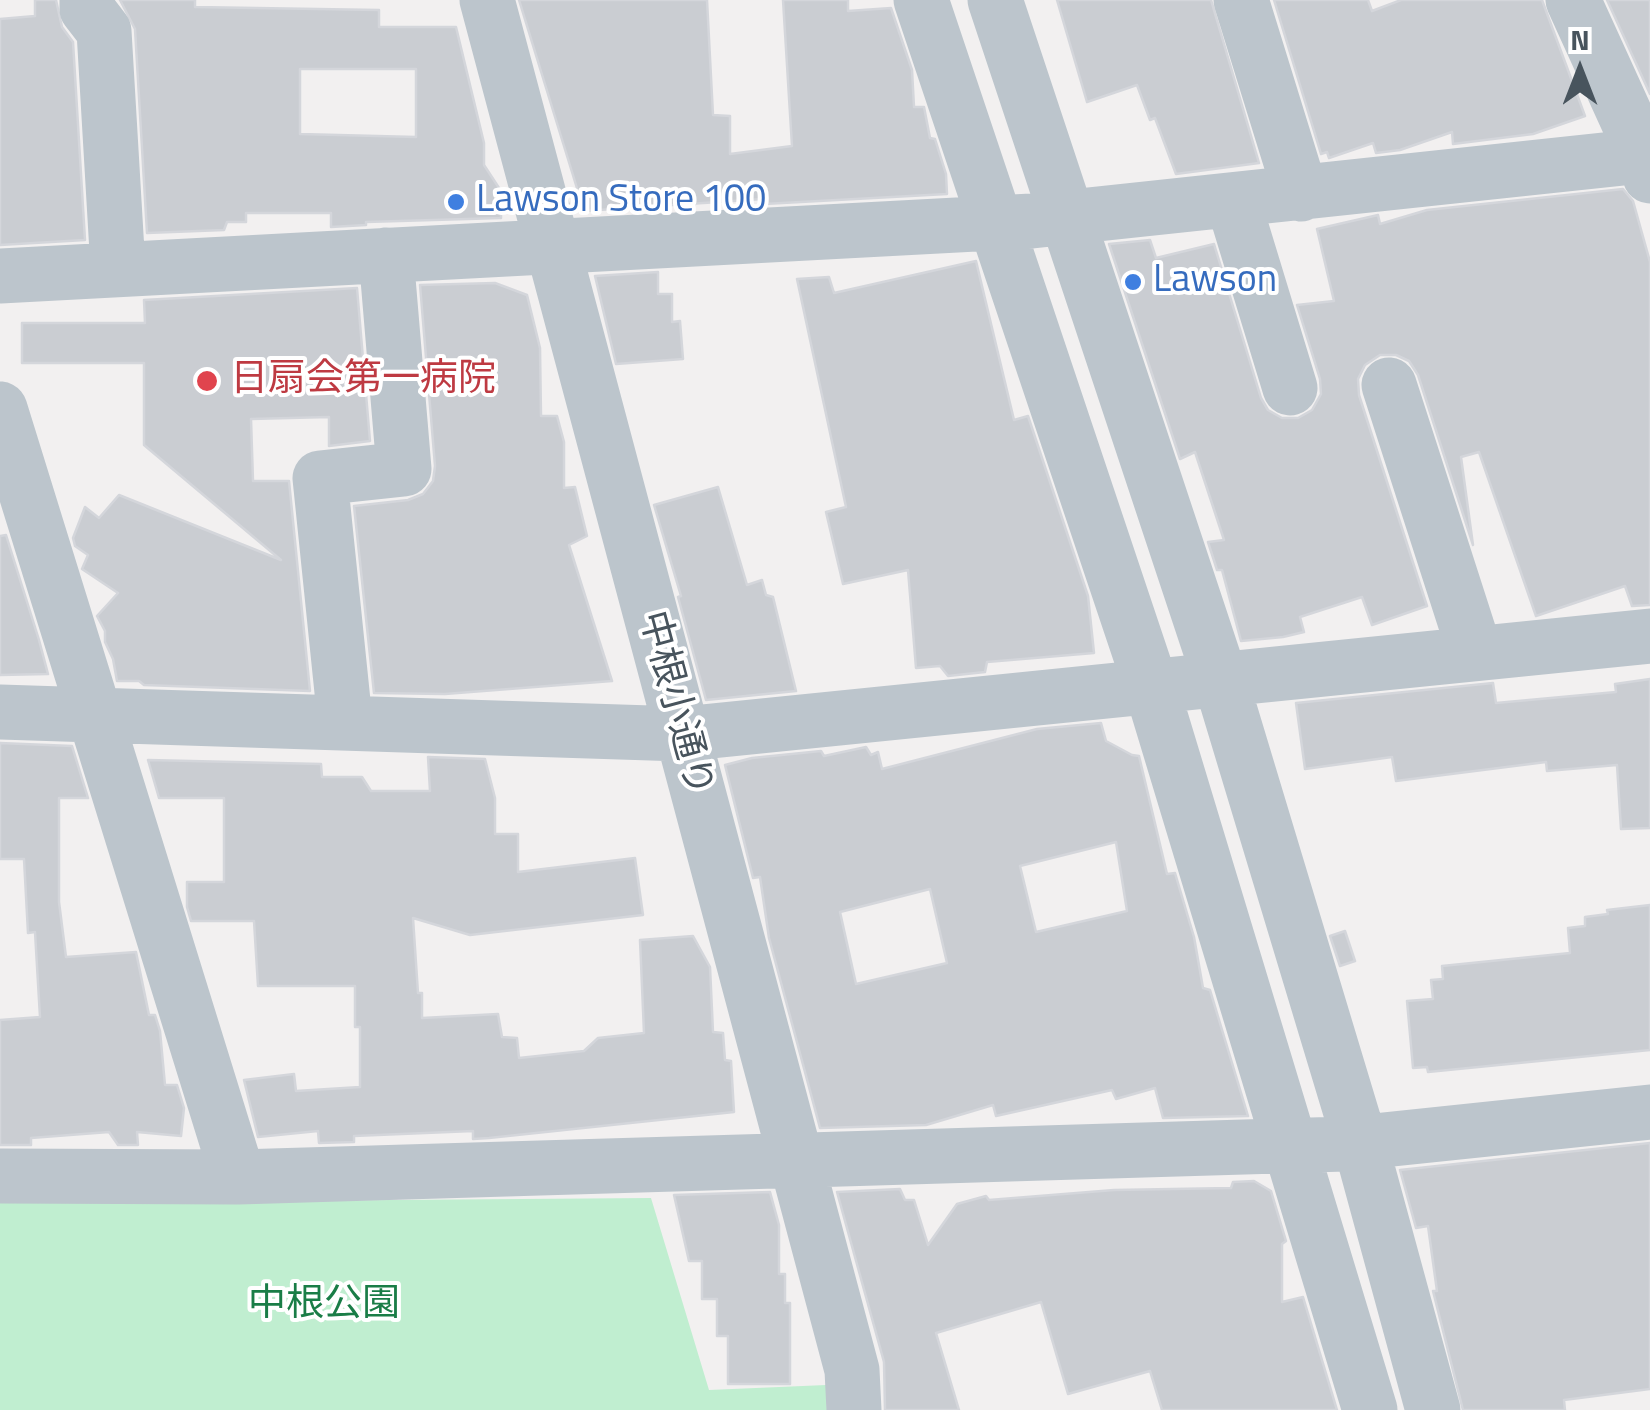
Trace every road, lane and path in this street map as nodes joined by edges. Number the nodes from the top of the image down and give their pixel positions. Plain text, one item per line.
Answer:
1 (86, 0) edge
2 (487, 0) edge
3 (921, 0) edge
4 (995, 0) edge
5 (1241, 0) edge
6 (1573, 0) edge
7 (1648, 162) edge
8 (1301, 194) junction
9 (1234, 201) junction
10 (1032, 220) junction
11 (552, 247) junction
12 (386, 255) junction
13 (118, 270) junction
14 (0, 276) edge
15 (1389, 384) dead end
16 (1290, 388) dead end
17 (0, 408) edge
18 (1650, 636) edge
19 (1475, 652) junction
20 (1185, 682) junction
21 (0, 712) edge
22 (94, 716) junction
23 (345, 722) junction
24 (682, 734) junction
25 (1650, 1112) edge
26 (1324, 1144) junction
27 (794, 1158) junction
28 (0, 1176) edge
29 (238, 1176) junction
30 (854, 1410) edge
31 (1370, 1410) edge
32 (1434, 1410) edge

1 - 13 street
2 - 11 street, 中根小通り
3 - 10 street
4 - 10 street
5 - 8 street
6 - 7 street
7 - 8 street
8 - 9 street
9 - 10 street
9 - 16 street
10 - 11 street
10 - 20 street
11 - 12 street
11 - 24 street, 中根小通り
12 - 13 street
12 - 23 street
13 - 14 street
15 - 19 street
17 - 22 street
18 - 19 street
19 - 20 street
20 - 24 street
20 - 26 street
20 - 26 street
21 - 22 street
22 - 23 street
22 - 29 street
23 - 24 street
24 - 27 street, 中根小通り
25 - 26 street
26 - 27 street
26 - 31 street
26 - 32 street
27 - 29 street
27 - 30 street, 中根小通り
28 - 29 street

